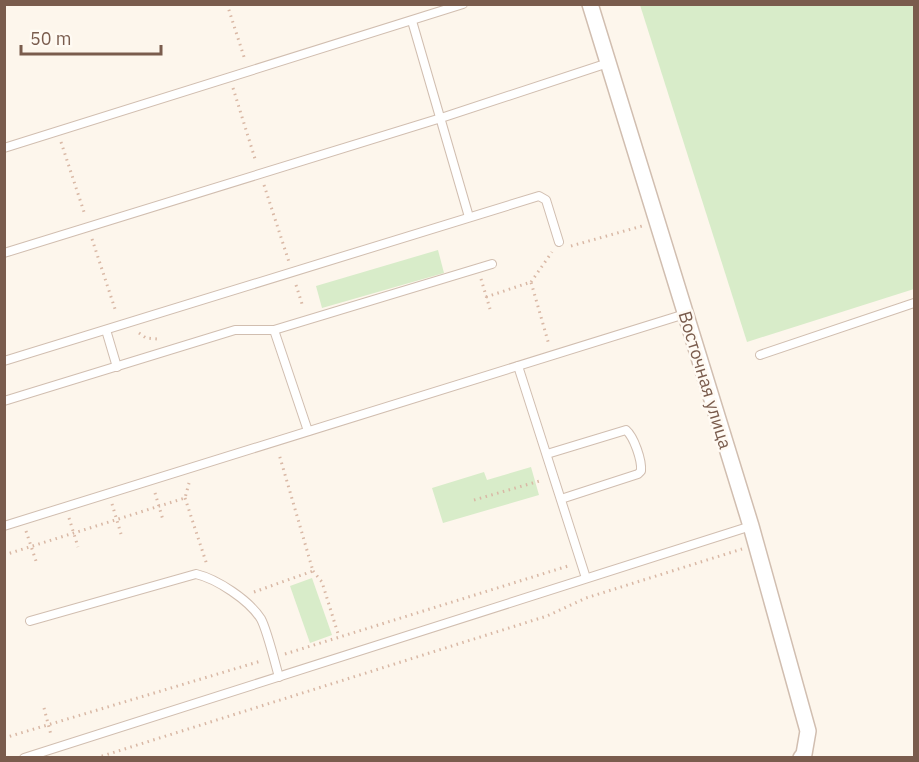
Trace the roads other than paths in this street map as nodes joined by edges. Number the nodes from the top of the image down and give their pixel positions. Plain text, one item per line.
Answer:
1 (463, 4) edge
2 (590, 4) edge
3 (412, 21) junction
4 (608, 63) junction
5 (441, 118) junction
6 (4, 148) edge
7 (469, 217) junction
8 (559, 242) road end
9 (4, 252) edge
10 (492, 264) dead end
11 (915, 303) edge
12 (685, 314) junction
13 (106, 330) junction
14 (274, 330) junction
15 (760, 355) dead end
16 (4, 361) edge
17 (518, 366) junction
18 (117, 367) junction
19 (4, 401) edge
20 (308, 430) junction
21 (547, 454) junction
22 (561, 499) junction
23 (4, 526) edge
24 (751, 526) junction
25 (586, 578) junction
26 (30, 621) dead end
27 (279, 677) junction
28 (24, 758) edge
29 (801, 758) edge

1 - 3 lane
2 - 4 street, Восточная улица
3 - 5 lane
3 - 6 lane
4 - 5 lane
4 - 12 street, Восточная улица
5 - 7 lane
5 - 9 lane
7 - 8 lane
7 - 13 lane
10 - 14 lane
11 - 15 lane
12 - 17 lane
12 - 24 street, Восточная улица
13 - 16 lane
13 - 18 lane
14 - 18 lane
14 - 20 lane
17 - 20 lane
17 - 21 lane
18 - 19 lane
20 - 23 lane
21 - 22 lane
21 - 22 lane
22 - 25 lane
24 - 25 lane
24 - 29 street, Восточная улица
25 - 27 lane
26 - 27 lane
27 - 28 lane

